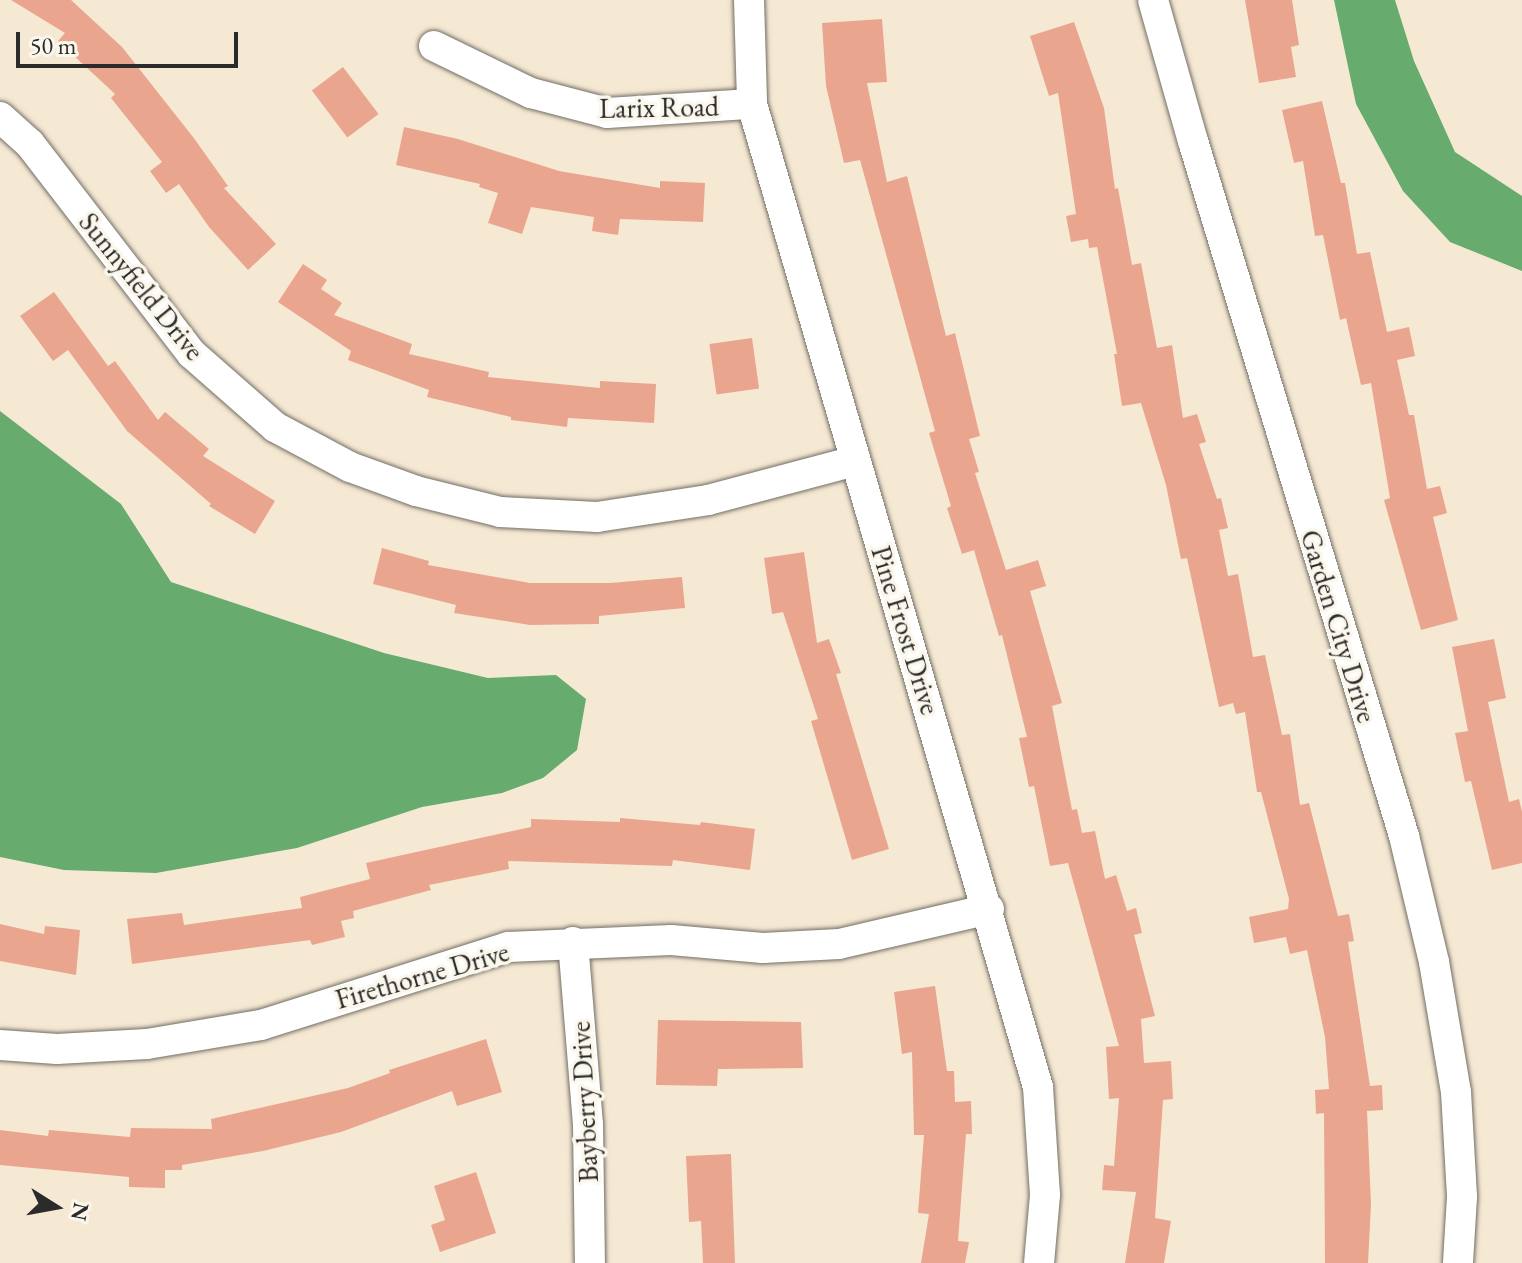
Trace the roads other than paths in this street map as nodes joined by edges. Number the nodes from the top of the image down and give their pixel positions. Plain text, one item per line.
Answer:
1 (749, 0) edge
2 (1153, 0) edge
3 (434, 46) dead end
4 (752, 104) junction
5 (0, 117) edge
6 (855, 461) junction
7 (989, 909) junction
8 (573, 942) junction
9 (0, 1045) edge
10 (590, 1263) edge
11 (1039, 1263) edge
12 (1458, 1263) edge

1 - 4 street, Pine Frost Drive
2 - 12 street, Garden City Drive
3 - 4 street, Larix Road
4 - 6 street, Pine Frost Drive
5 - 6 street, Sunnyfield Drive
6 - 7 street, Pine Frost Drive
7 - 8 street, Firethorne Drive
7 - 11 street, Pine Frost Drive
8 - 9 street, Firethorne Drive
8 - 10 street, Bayberry Drive

